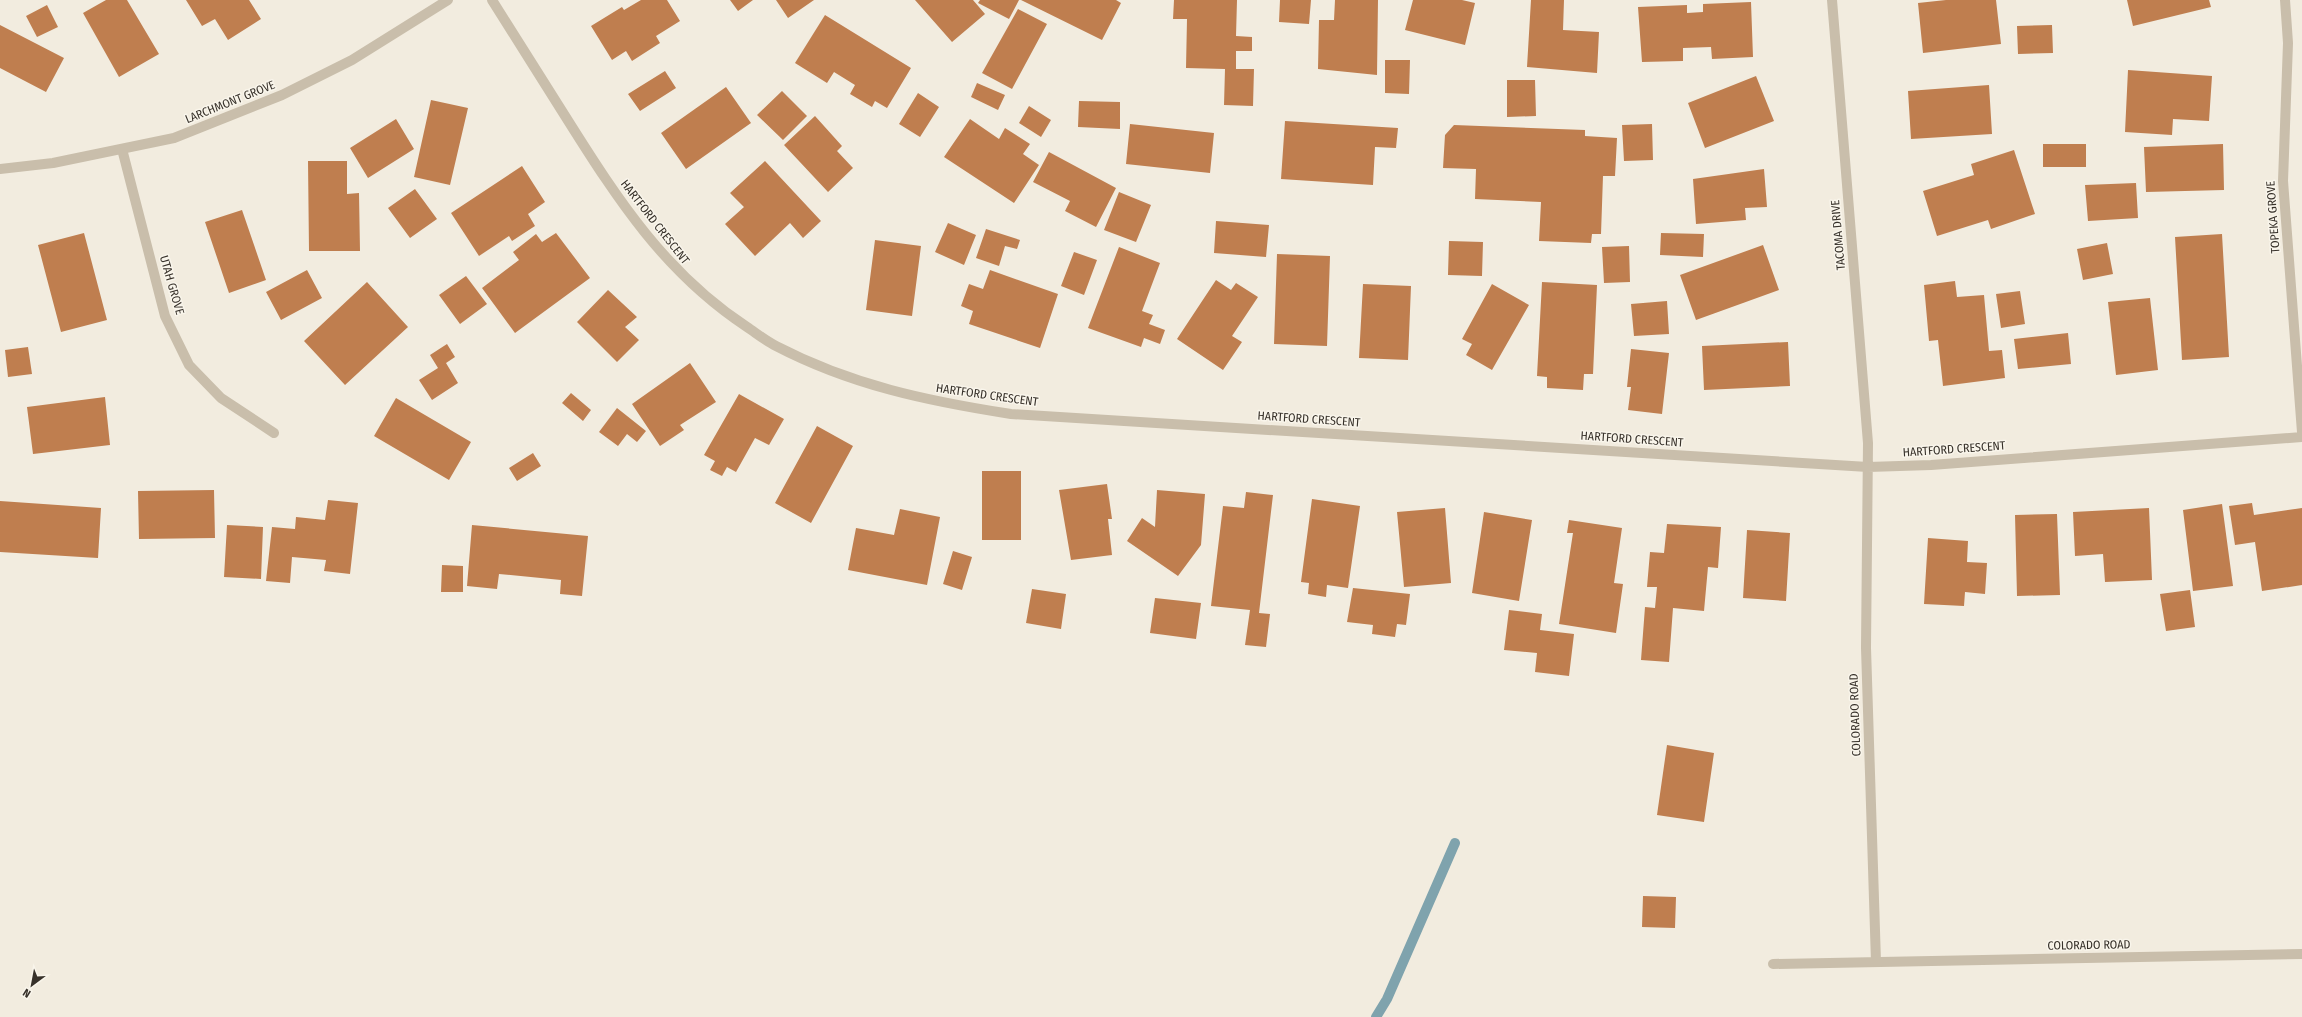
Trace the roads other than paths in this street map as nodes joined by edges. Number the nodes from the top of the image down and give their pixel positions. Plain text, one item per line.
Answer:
1 (448, 0) edge
2 (492, 0) edge
3 (1832, 0) edge
4 (2285, 0) edge
5 (122, 149) junction
6 (0, 169) edge
7 (2302, 432) edge
8 (274, 433) dead end
9 (2302, 437) edge
10 (1868, 467) junction
11 (2302, 954) edge
12 (1876, 962) junction
13 (1773, 964) dead end

1 - 5 street, LARCHMONT GROVE
2 - 10 street, HARTFORD CRESCENT
3 - 10 street, TACOMA DRIVE
4 - 7 street, TOPEKA GROVE
5 - 6 street, LARCHMONT GROVE
5 - 8 street, UTAH GROVE
9 - 10 street, HARTFORD CRESCENT
10 - 12 street, COLORADO ROAD
11 - 12 street, COLORADO ROAD
12 - 13 street, COLORADO ROAD

